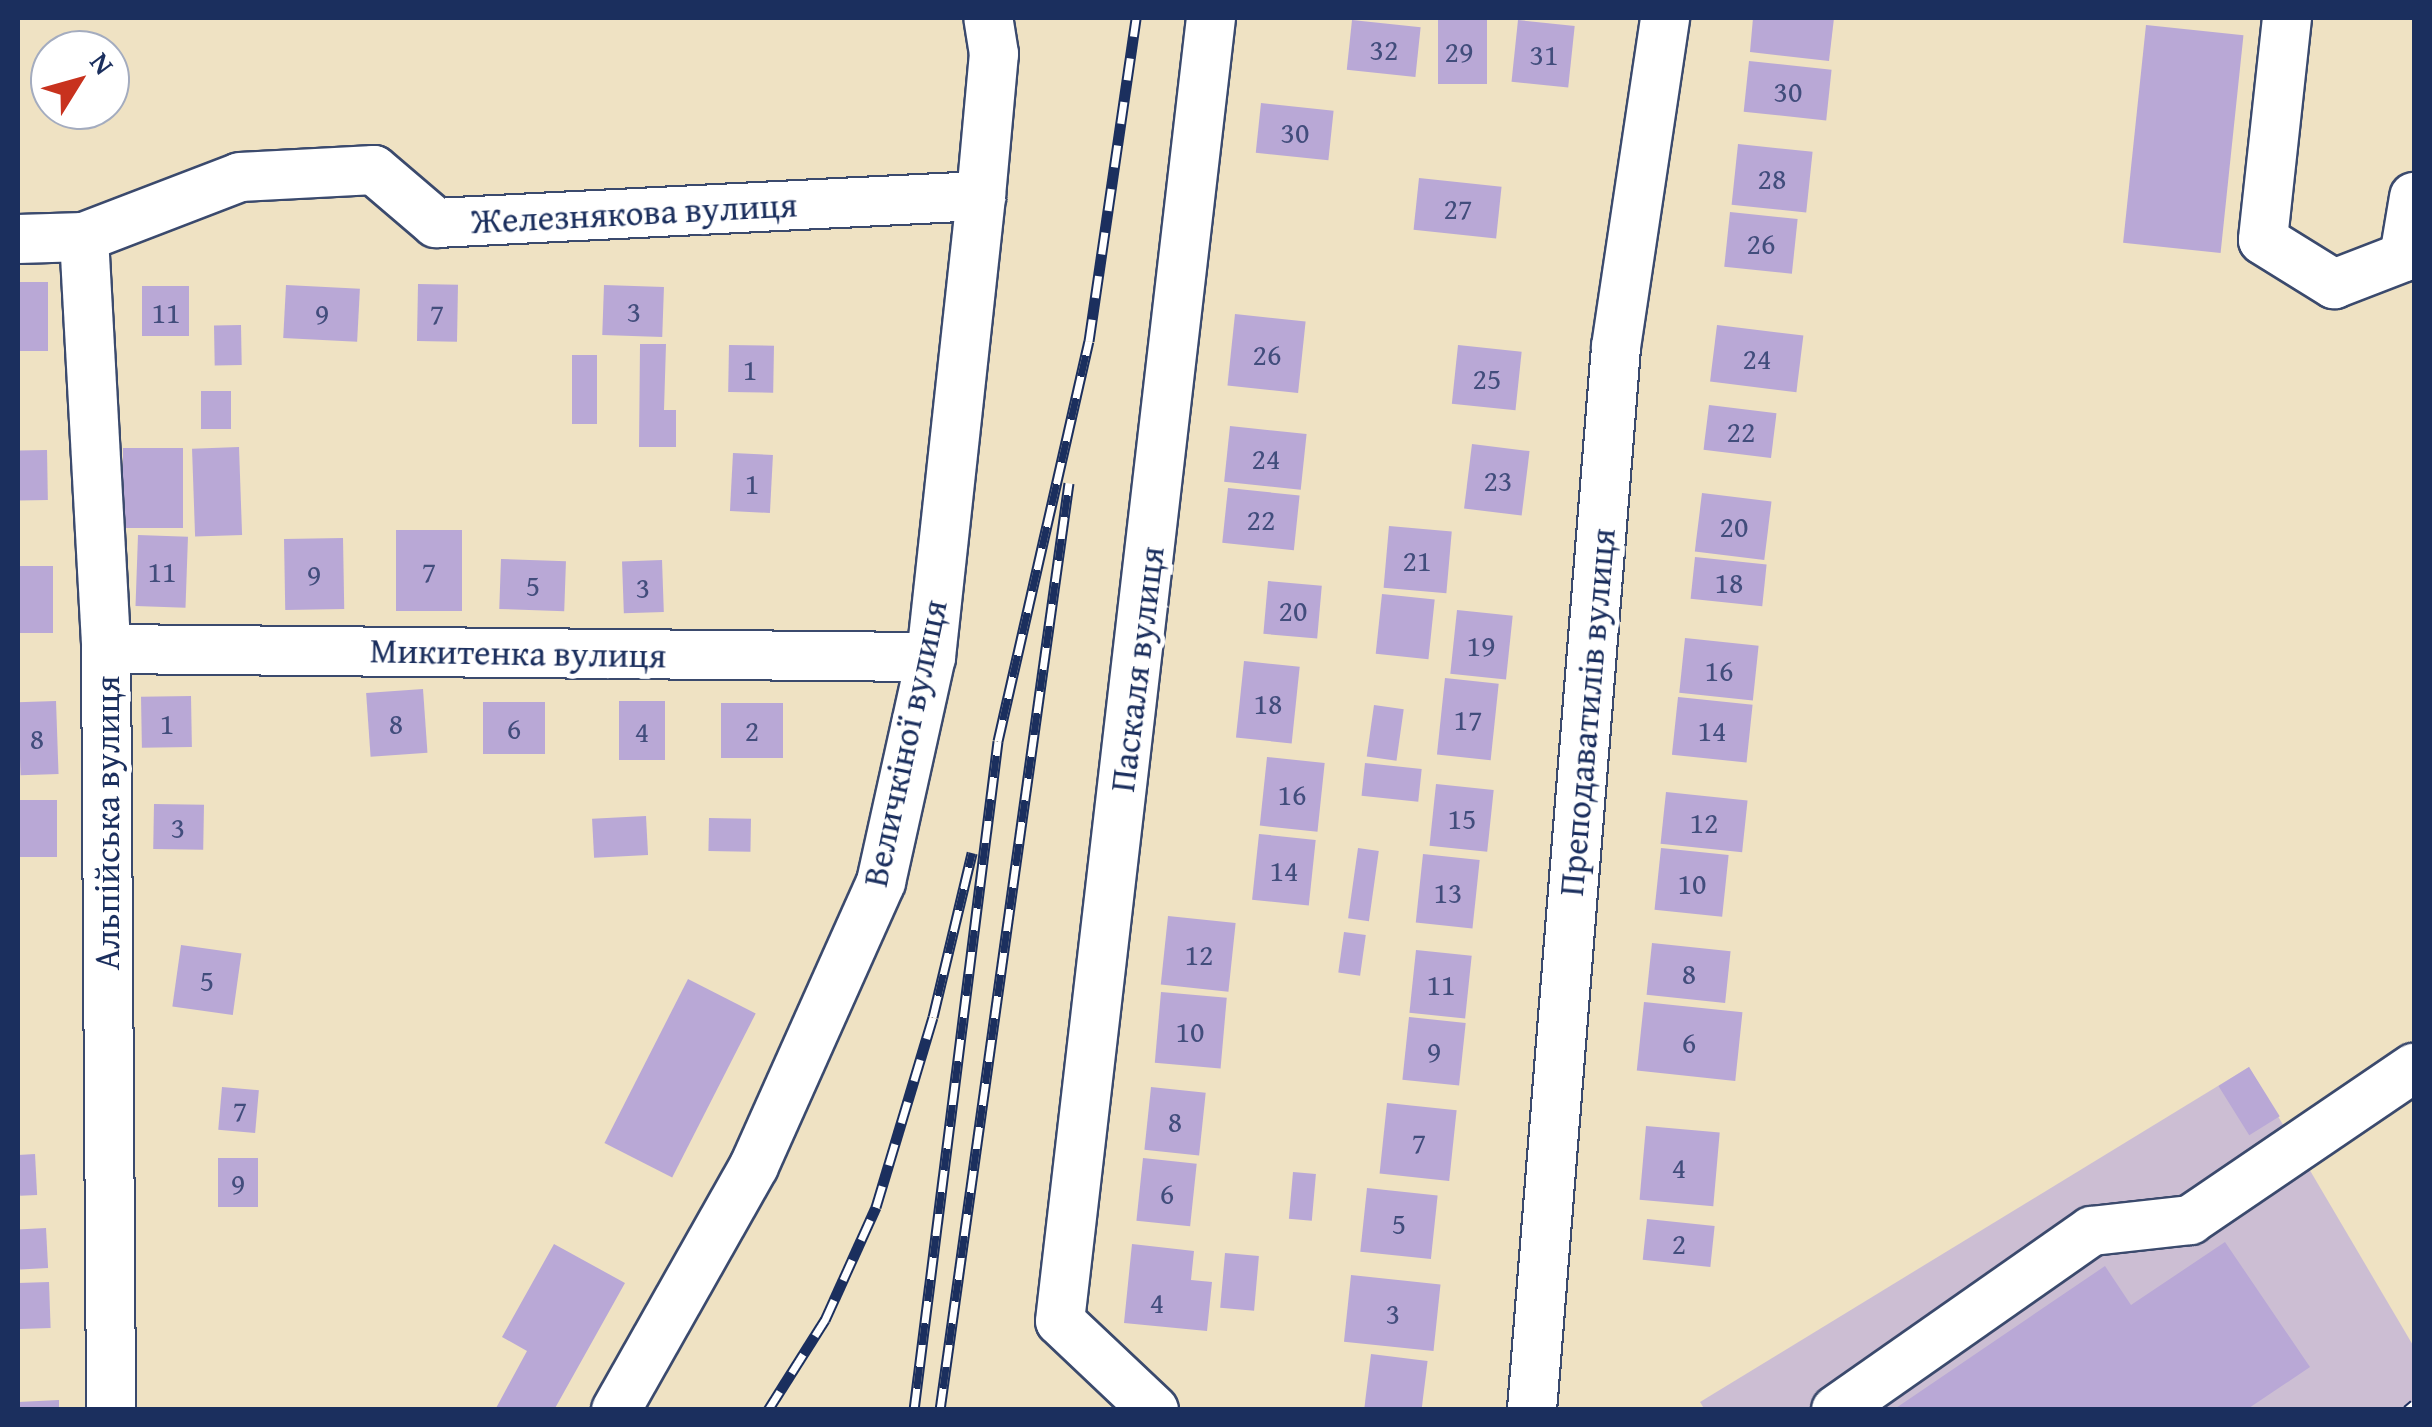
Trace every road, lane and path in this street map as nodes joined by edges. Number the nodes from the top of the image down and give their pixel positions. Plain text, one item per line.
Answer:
1 (988, 18) edge
2 (1211, 18) edge
3 (1665, 18) edge
4 (2286, 18) edge
5 (982, 196) junction
6 (2414, 197) edge
7 (84, 237) junction
8 (18, 239) edge
9 (106, 649) junction
10 (931, 657) junction
11 (2414, 1068) edge
12 (111, 1410) edge
13 (616, 1410) edge
14 (1154, 1410) edge
15 (1532, 1410) edge
16 (1836, 1410) edge

1 - 5 street, Величкіної вулиця
2 - 14 street, Паскаля вулиця
3 - 15 street, Преподаватилів вулиця
4 - 6 street
5 - 7 street, Железнякова вулиця
5 - 10 street, Величкіної вулиця
7 - 8 street, Железнякова вулиця
7 - 9 street, Альпійська вулиця
9 - 10 street, Микитенка вулиця
9 - 12 street, Альпійська вулиця
10 - 13 street, Величкіної вулиця
11 - 16 street

